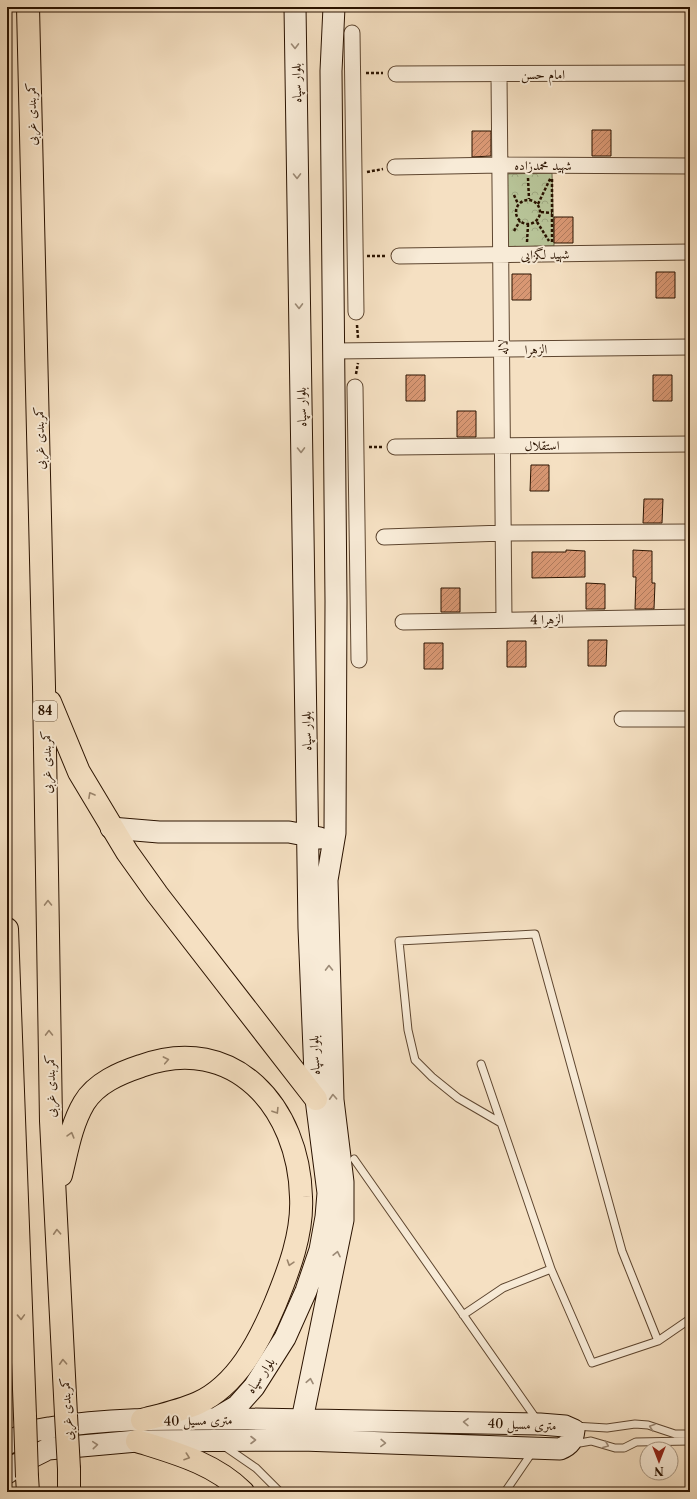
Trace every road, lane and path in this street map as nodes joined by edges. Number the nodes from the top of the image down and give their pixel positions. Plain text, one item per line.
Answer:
1 (28, 7) edge
2 (295, 7) edge
3 (334, 7) edge
4 (352, 33) dead end
5 (690, 73) edge
6 (396, 74) dead end
7 (499, 75) junction
8 (500, 165) junction
9 (690, 166) edge
10 (395, 167) joint
11 (554, 171) junction
12 (332, 173) junction
13 (354, 174) junction
14 (528, 176) dead end
15 (529, 199) junction
16 (538, 204) junction
17 (541, 212) junction
18 (552, 213) junction
19 (536, 222) junction
20 (528, 224) junction
21 (527, 245) dead end
22 (690, 252) edge
23 (501, 255) junction
24 (399, 256) dead end
25 (356, 312) dead end
26 (690, 346) edge
27 (502, 350) junction
28 (334, 351) junction
29 (355, 388) dead end
30 (690, 444) edge
31 (502, 445) junction
32 (395, 447) dead end
33 (335, 495) junction
34 (357, 496) junction
35 (690, 532) edge
36 (504, 533) junction
37 (384, 537) dead end
38 (690, 617) edge
39 (504, 620) junction
40 (403, 622) dead end
41 (359, 660) dead end
42 (44, 687) junction
43 (622, 719) dead end
44 (690, 719) edge
45 (112, 828) junction
46 (307, 835) junction
47 (335, 840) junction
48 (7, 929) edge
49 (481, 1064) dead end
50 (316, 1099) junction
51 (327, 1121) junction
52 (501, 1123) junction
53 (354, 1159) dead end
54 (55, 1200) junction
55 (18, 1228) junction
56 (551, 1269) junction
57 (7, 1293) edge
58 (463, 1315) junction
59 (690, 1319) edge
60 (658, 1340) junction
61 (215, 1419) junction
62 (142, 1420) junction
63 (302, 1420) junction
64 (540, 1424) junction
65 (690, 1434) edge
66 (567, 1436) junction
67 (216, 1440) junction
68 (302, 1440) junction
69 (137, 1441) junction
70 (690, 1441) edge
71 (7, 1444) edge
72 (534, 1448) junction
73 (21, 1481) edge
74 (70, 1492) edge
75 (243, 1492) edge
76 (280, 1492) edge
77 (505, 1492) edge

1 - 42 highway, کمربندی غربی / 84
2 -> 46 main road, بلوار سپاه
3 - 12 main road, بلوار سپاه
4 - 13 street
5 - 7 street, امام حسن
6 - 7 street, امام حسن
7 - 8 street, لاله
8 - 10 street, شهید محمدزاده
8 - 11 street, شهید محمدزاده
8 - 23 street, لاله
9 - 11 street, شهید محمدزاده
10 - 13 path
11 - 16 path
11 - 18 path
12 - 13 street
12 - 28 main road, بلوار سپاه
13 - 25 street
14 - 15 path
15 - 16 path
15 - 20 path
16 - 17 path
17 - 18 path
17 - 19 path
18 - 19 path
19 - 20 path
20 - 21 path
22 - 23 street, شهید لگزایی
23 - 24 street, شهید لگزایی
23 - 27 street, لاله
26 - 27 street, الزهرا
27 - 28 street, الزهرا
27 - 31 street, لاله
28 - 33 main road, بلوار سپاه
29 - 34 street
30 - 31 street, استقلال
31 - 32 street, استقلال
31 - 36 street, لاله
33 - 34 street
33 - 47 main road, بلوار سپاه
34 - 41 street
35 - 36 street
36 - 37 street
36 - 39 street, لاله
38 - 39 street, الزهرا 4
39 - 40 street, الزهرا 4
45 -> 42 highway
54 -> 42 highway, کمربندی غربی / 84
43 - 44 street
45 - 46 main road
45 - 50 highway
46 - 47 main road
46 - 50 main road, بلوار سپاه
51 -> 47 main road, بلوار سپاه
48 - 55 highway
49 - 52 lane
50 - 51 main road, بلوار سپاه
51 - 61 main road, بلوار سپاه
63 -> 51 main road, بلوار سپاه
52 - 56 lane
52 - 60 lane
53 - 58 lane
54 -> 62 highway
74 -> 54 highway, کمربندی غربی / 84, bridge
55 - 57 highway
55 -> 73 highway, bridge
56 - 58 lane
56 - 60 lane
58 - 64 lane
59 - 60 lane
61 - 62 main road, 40 متری مسیل
61 - 63 main road, 40 متری مسیل
62 - 71 main road, 40 متری مسیل
64 -> 63 main road, 40 متری مسیل
63 - 68 main road, بلوار سپاه
64 - 66 main road, 40 متری مسیل
65 -> 66 lane
66 -> 70 lane
66 - 72 main road, 40 متری مسیل
67 -> 68 main road, 40 متری مسیل
67 - 69 main road, 40 متری مسیل
67 - 76 lane
68 -> 72 main road, 40 متری مسیل
73 -> 69 main road, 40 متری مسیل
69 -> 75 highway
72 - 77 lane

